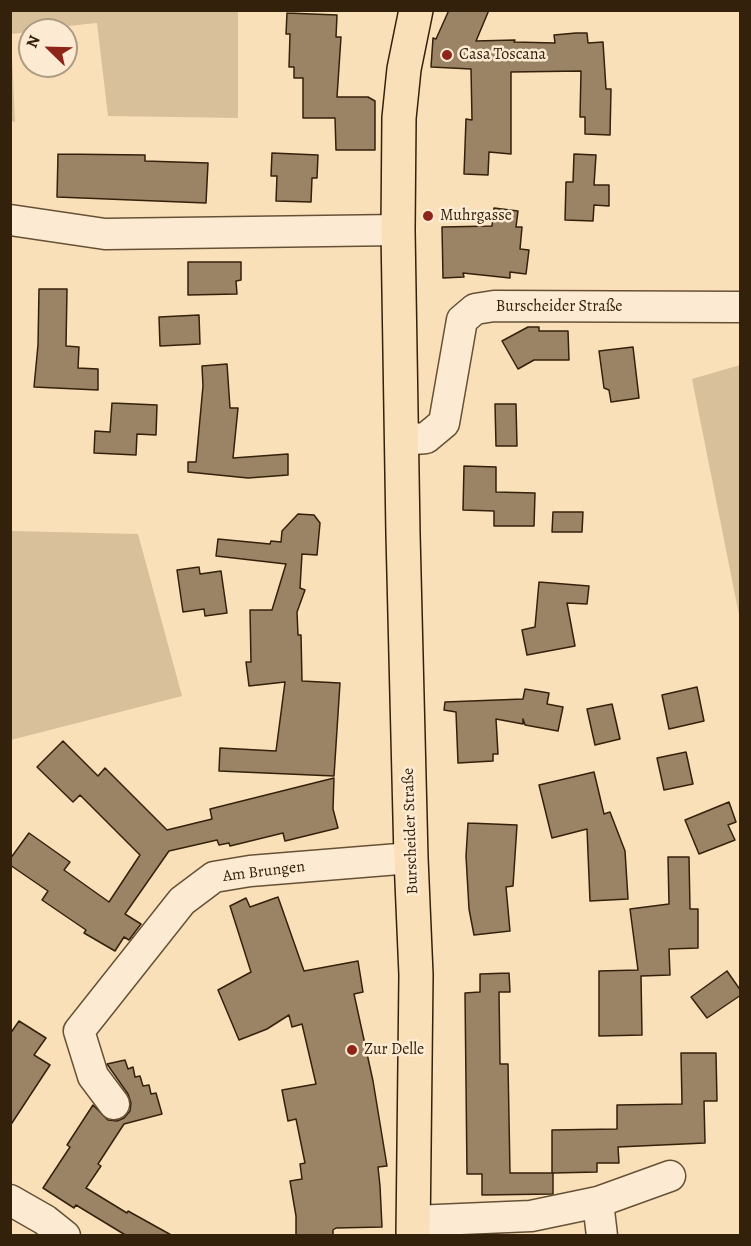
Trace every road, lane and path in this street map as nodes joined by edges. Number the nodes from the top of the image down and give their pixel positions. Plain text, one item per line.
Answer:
1 (416, 10) edge
2 (10, 220) edge
3 (398, 230) junction
4 (741, 307) edge
5 (402, 440) junction
6 (411, 858) junction
7 (114, 1104) dead end
8 (670, 1176) dead end
9 (10, 1200) edge
10 (598, 1202) junction
11 (414, 1228) edge
12 (65, 1236) edge
13 (602, 1236) edge

1 - 3 main road, Burscheider Straße
2 - 3 street
3 - 5 main road, Burscheider Straße
4 - 5 street, Burscheider Straße
5 - 6 main road, Burscheider Straße
6 - 7 street, Am Brungen
6 - 11 main road, Burscheider Straße
8 - 10 street, Burscheider Straße
9 - 12 street
10 - 11 street, Burscheider Straße
10 - 13 street

